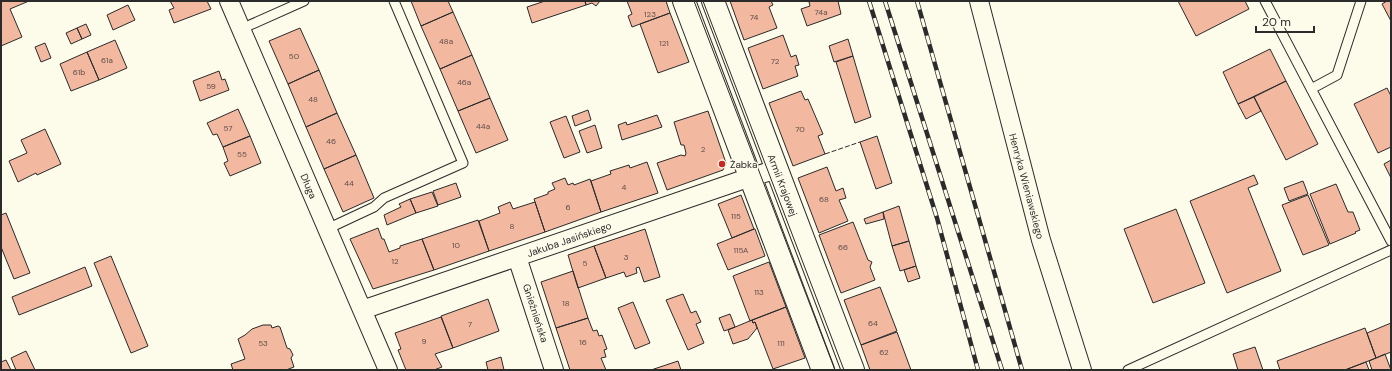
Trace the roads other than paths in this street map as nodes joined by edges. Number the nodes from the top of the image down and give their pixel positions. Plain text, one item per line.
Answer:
1 (229, 1) edge
2 (304, 1) edge
3 (394, 1) edge
4 (684, 1) edge
5 (713, 1) edge
6 (979, 1) edge
7 (1266, 1) edge
8 (1361, 1) edge
9 (241, 29) junction
10 (1311, 89) junction
11 (777, 169) junction
12 (752, 177) junction
13 (327, 229) junction
14 (1391, 241) edge
15 (1391, 250) edge
16 (517, 257) junction
17 (362, 310) junction
18 (388, 370) edge
19 (554, 370) edge
20 (823, 370) edge
21 (853, 370) edge
22 (1082, 370) edge
23 (1128, 370) edge

1 - 9 street, Długa
2 - 9 lane
3 - 13 lane
4 - 12 street
5 - 11 street, Armii Krajowej
6 - 22 street, Henryka Wieniawskiego
7 - 10 lane
8 - 10 lane
9 - 13 street, Długa
10 - 14 lane
11 - 12 street, Jakuba Jasińskiego
11 - 21 street, Armii Krajowej
12 - 16 street, Jakuba Jasińskiego
12 - 20 street
13 - 17 street, Długa
15 - 23 lane
16 - 17 street, Jakuba Jasińskiego
16 - 19 street, Gnieźnieńska
17 - 18 street, Długa

